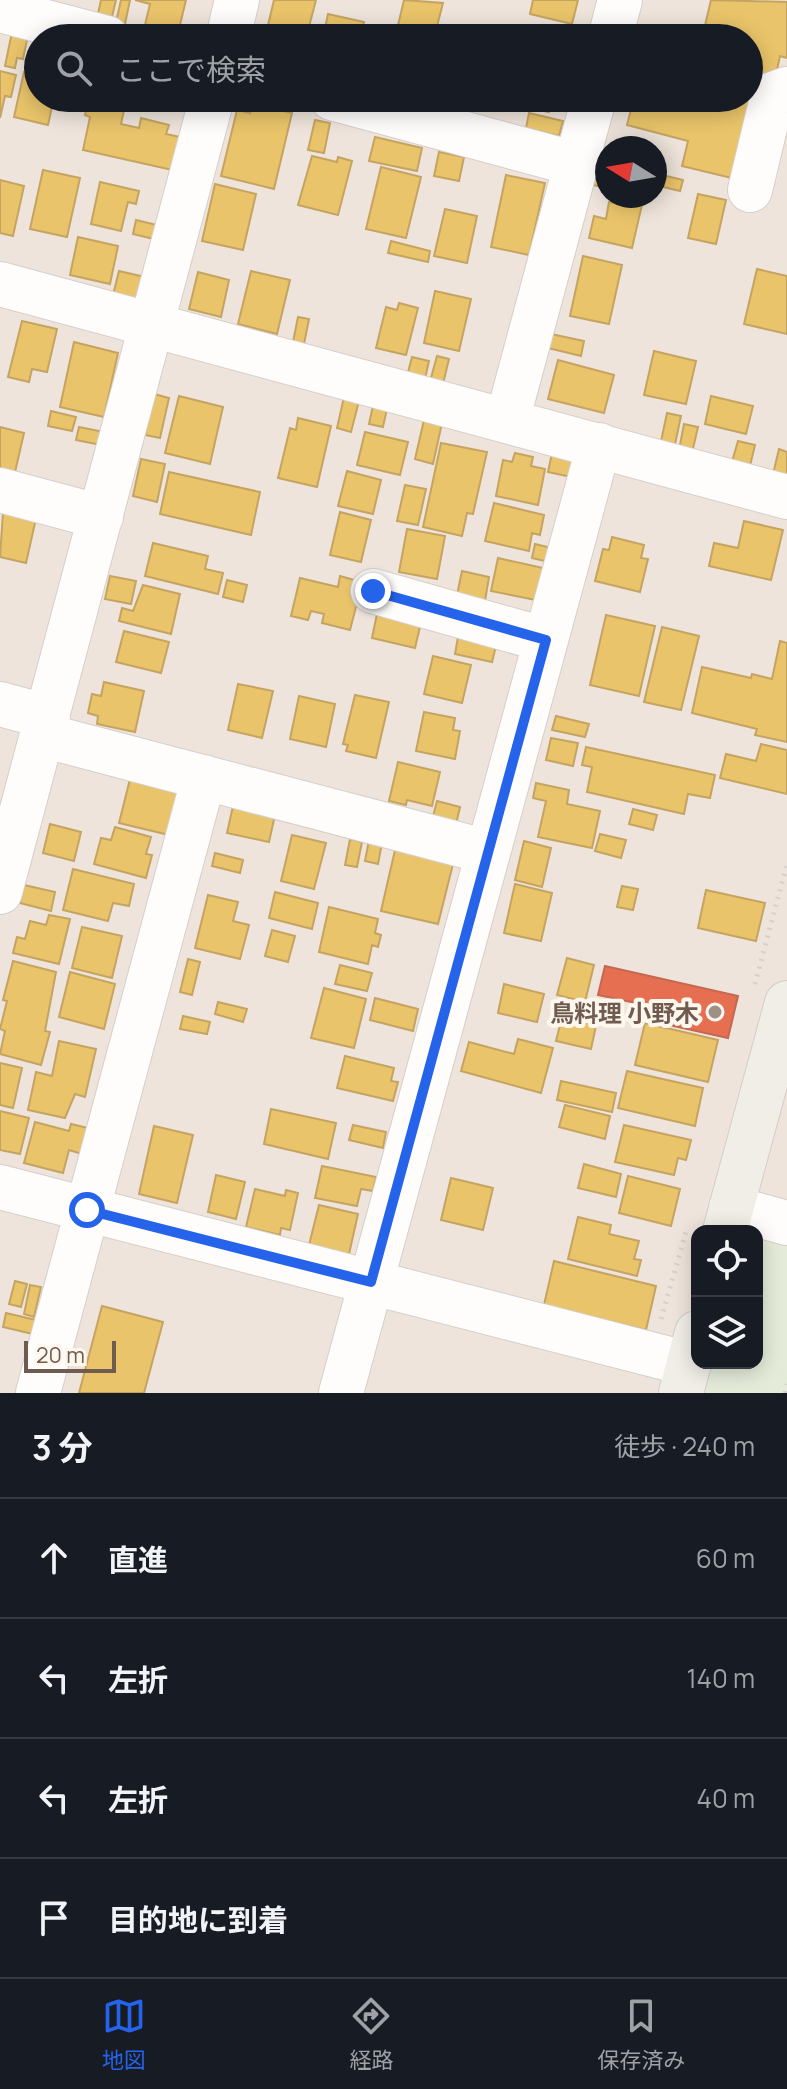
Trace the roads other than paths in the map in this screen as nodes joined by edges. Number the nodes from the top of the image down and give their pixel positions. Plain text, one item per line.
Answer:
1 (237, 0) edge
2 (620, 0) edge
3 (0, 10) edge
4 (54, 24) edge
5 (231, 24) edge
6 (614, 24) edge
7 (787, 89) edge
8 (208, 112) edge
9 (384, 112) edge
10 (590, 112) edge
11 (576, 164) junction
12 (750, 190) dead end
13 (0, 284) edge
14 (151, 326) junction
15 (507, 421) junction
16 (599, 445) junction
17 (0, 490) edge
18 (787, 497) edge
19 (101, 517) junction
20 (373, 591) dead end
21 (546, 640) junction
22 (0, 704) edge
23 (45, 726) junction
24 (204, 777) junction
25 (488, 852) junction
26 (0, 892) edge
27 (787, 1003) edge
28 (0, 1187) edge
29 (87, 1210) junction
30 (728, 1220) edge
31 (787, 1223) edge
32 (371, 1282) junction
33 (689, 1363) edge
34 (38, 1393) edge
35 (341, 1393) edge

1 - 5 street
2 - 6 street
3 - 4 street
7 - 12 street
8 - 14 street
9 - 11 street
10 - 11 street
11 - 15 street
13 - 14 street
14 - 15 street
14 - 19 street
15 - 16 street
16 - 18 street
16 - 21 street
17 - 19 street
19 - 23 street
20 - 21 street
21 - 25 street
22 - 23 street
23 - 24 street
23 - 26 street
24 - 25 street
24 - 29 street
25 - 32 street
27 - 30 main road
28 - 29 street
29 - 32 street
29 - 34 street
30 - 31 street
32 - 33 street
32 - 35 street

